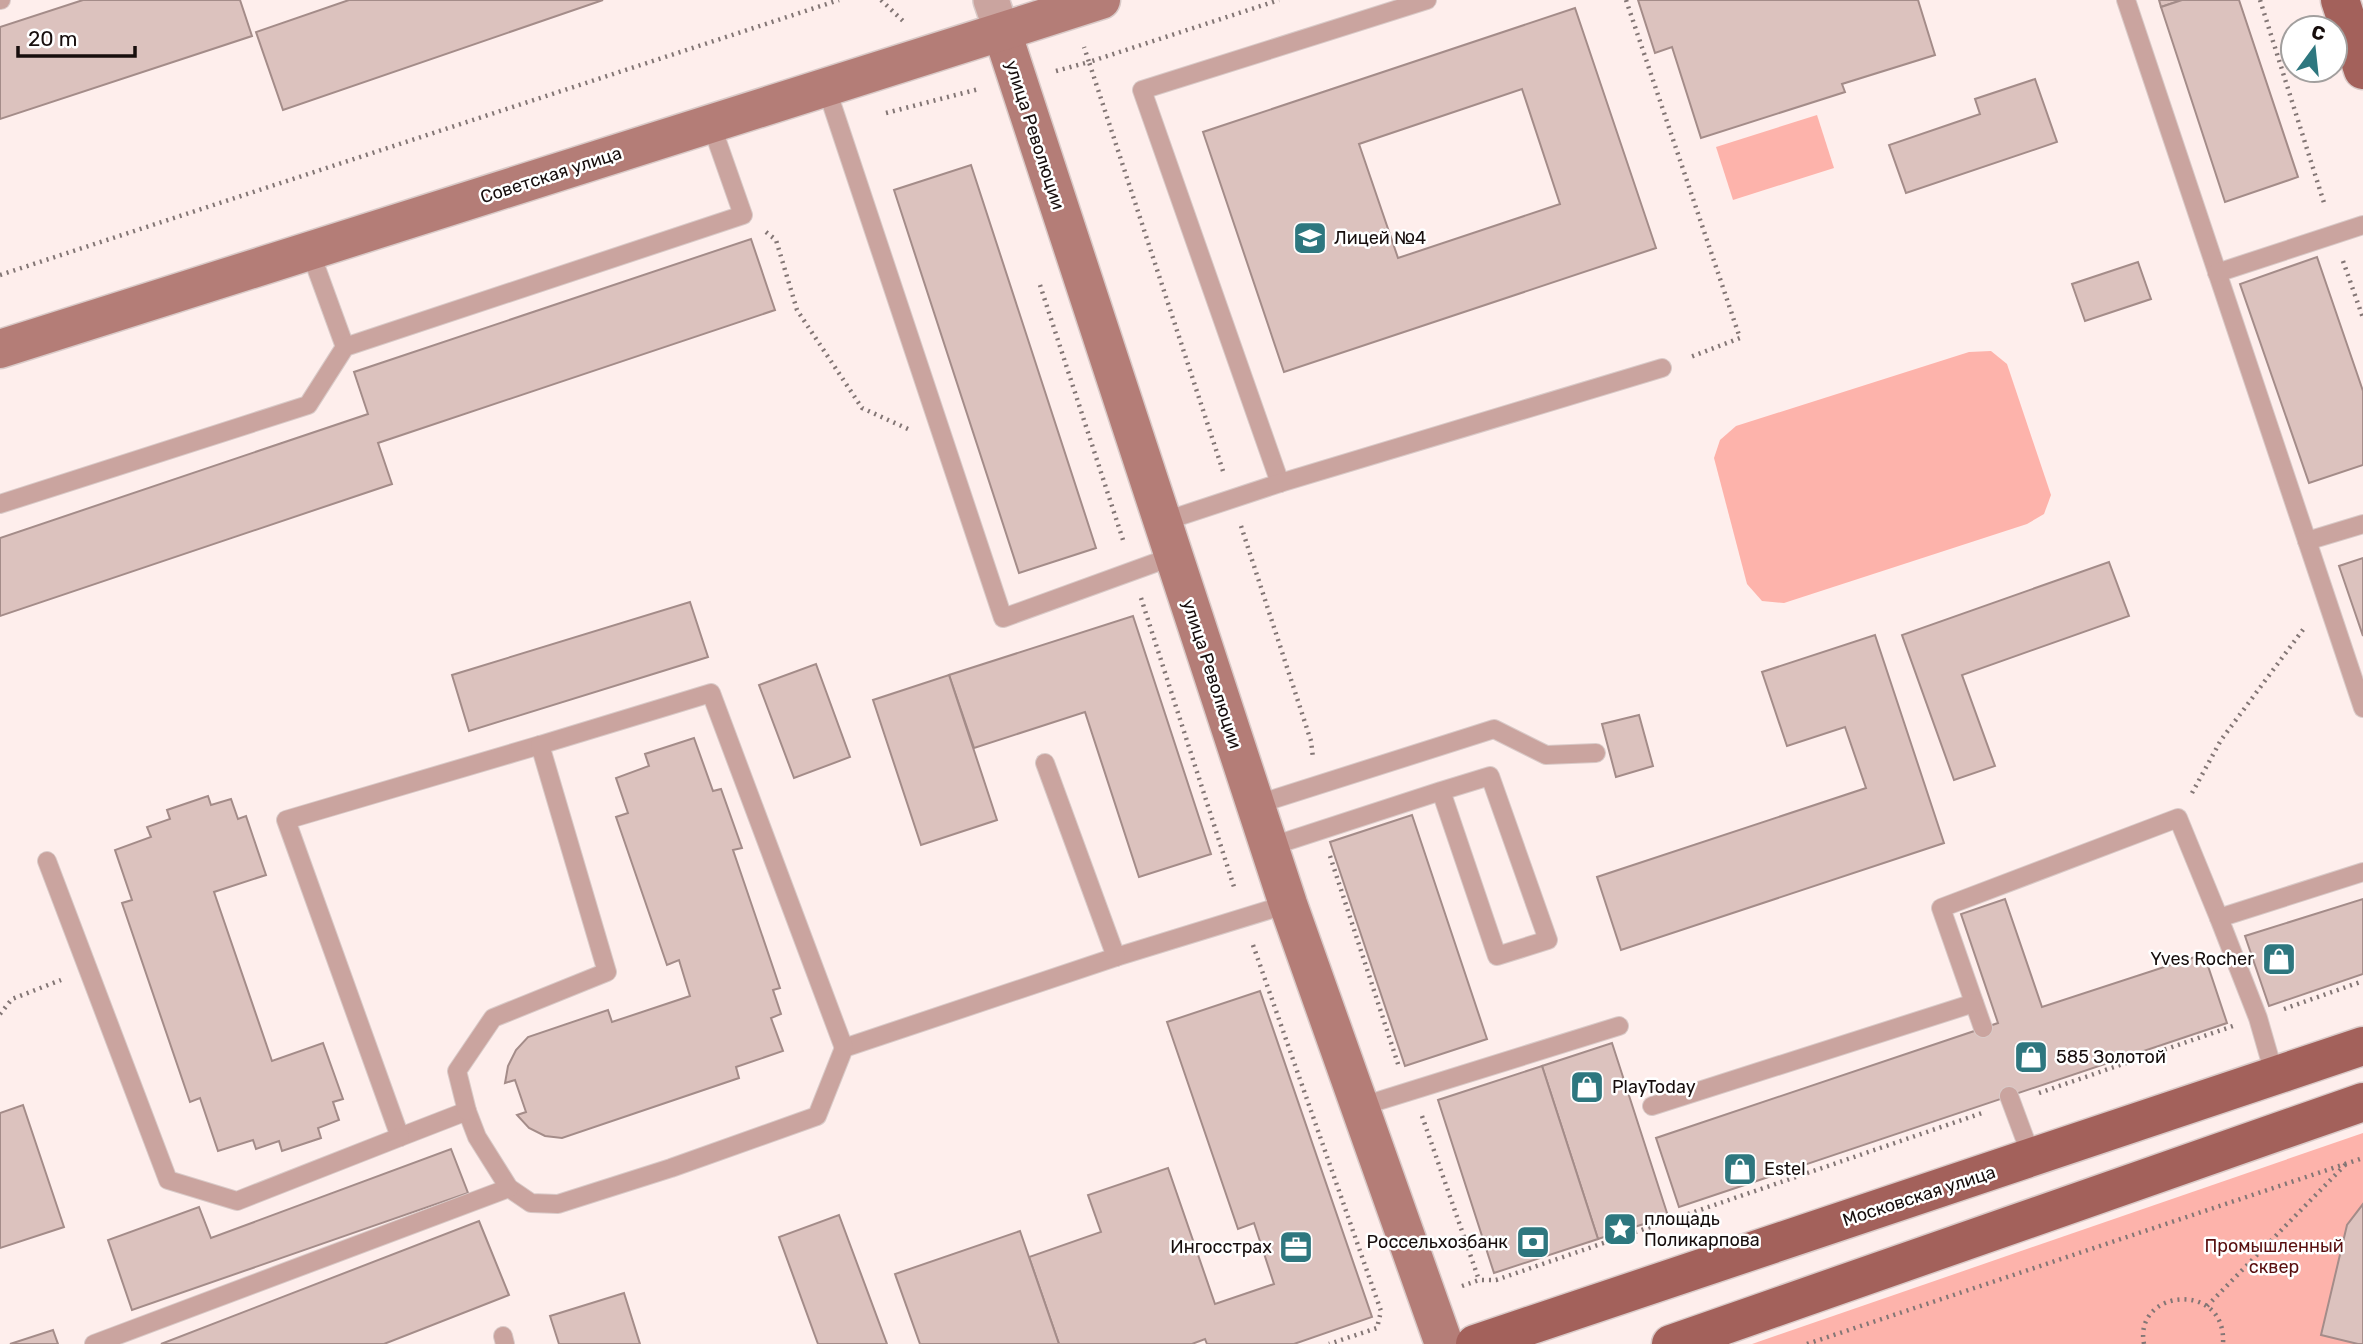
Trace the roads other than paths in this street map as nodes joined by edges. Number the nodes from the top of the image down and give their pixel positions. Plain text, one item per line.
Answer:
1 (1101, 0) edge
2 (1427, 0) edge
3 (2126, 0) edge
4 (2340, 0) edge
5 (996, 16) edge
6 (2363, 70) edge
7 (826, 87) junction
8 (711, 124) junction
9 (2363, 225) edge
10 (310, 251) junction
11 (2217, 274) junction
12 (345, 347) junction
13 (0, 349) edge
14 (1662, 368) road end
15 (1280, 483) junction
16 (0, 504) edge
17 (2363, 524) edge
18 (1168, 539) junction
19 (2307, 541) junction
20 (2363, 708) edge
21 (540, 745) junction
22 (1596, 753) dead end
23 (1045, 763) dead end
24 (1441, 790) junction
25 (1255, 805) junction
26 (1269, 847) junction
27 (47, 861) dead end
28 (2363, 872) edge
29 (1288, 904) junction
30 (2219, 918) junction
31 (1116, 957) junction
32 (1974, 1003) junction
33 (1619, 1026) dead end
34 (1983, 1028) dead end
35 (2363, 1046) edge
36 (844, 1048) junction
37 (2275, 1076) junction
38 (2010, 1099) road end
39 (2363, 1102) edge
40 (1652, 1106) dead end
41 (1359, 1107) junction
42 (467, 1111) junction
43 (400, 1137) junction
44 (2032, 1158) junction
45 (509, 1188) junction
46 (94, 1344) edge
47 (1444, 1344) edge
48 (1475, 1344) edge
49 (1671, 1344) edge

1 - 5 street, Советская улица
2 - 15 lane
3 - 11 lane
4 - 6 main road
5 - 7 street, Советская улица
5 - 18 street, улица Революции
7 - 8 street, Советская улица
7 - 18 lane
8 - 10 street, Советская улица
8 - 12 lane
9 - 11 lane
10 - 12 lane
10 - 13 street, Советская улица
11 - 19 lane
12 - 16 lane
14 - 15 lane
15 - 18 lane
17 - 19 lane
18 - 25 street, улица Революции
19 - 20 lane
21 - 36 lane
21 - 42 lane
21 - 43 lane
22 - 25 lane
23 - 31 lane
24 - 24 lane
24 - 26 lane
25 - 26 street, улица Революции
26 - 29 street, улица Революции
27 - 43 lane
28 - 30 lane
29 - 31 lane
29 - 41 street, улица Революции
30 - 32 lane
30 - 37 lane
31 - 36 lane
32 - 34 lane
32 - 40 lane
33 - 41 lane
35 - 37 main road, Московская улица
36 - 45 lane
37 - 44 main road, Московская улица
38 - 44 lane
39 - 49 main road
41 - 47 street, улица Революции
42 - 43 lane
42 - 45 lane
44 - 48 main road, Московская улица
45 - 46 lane

